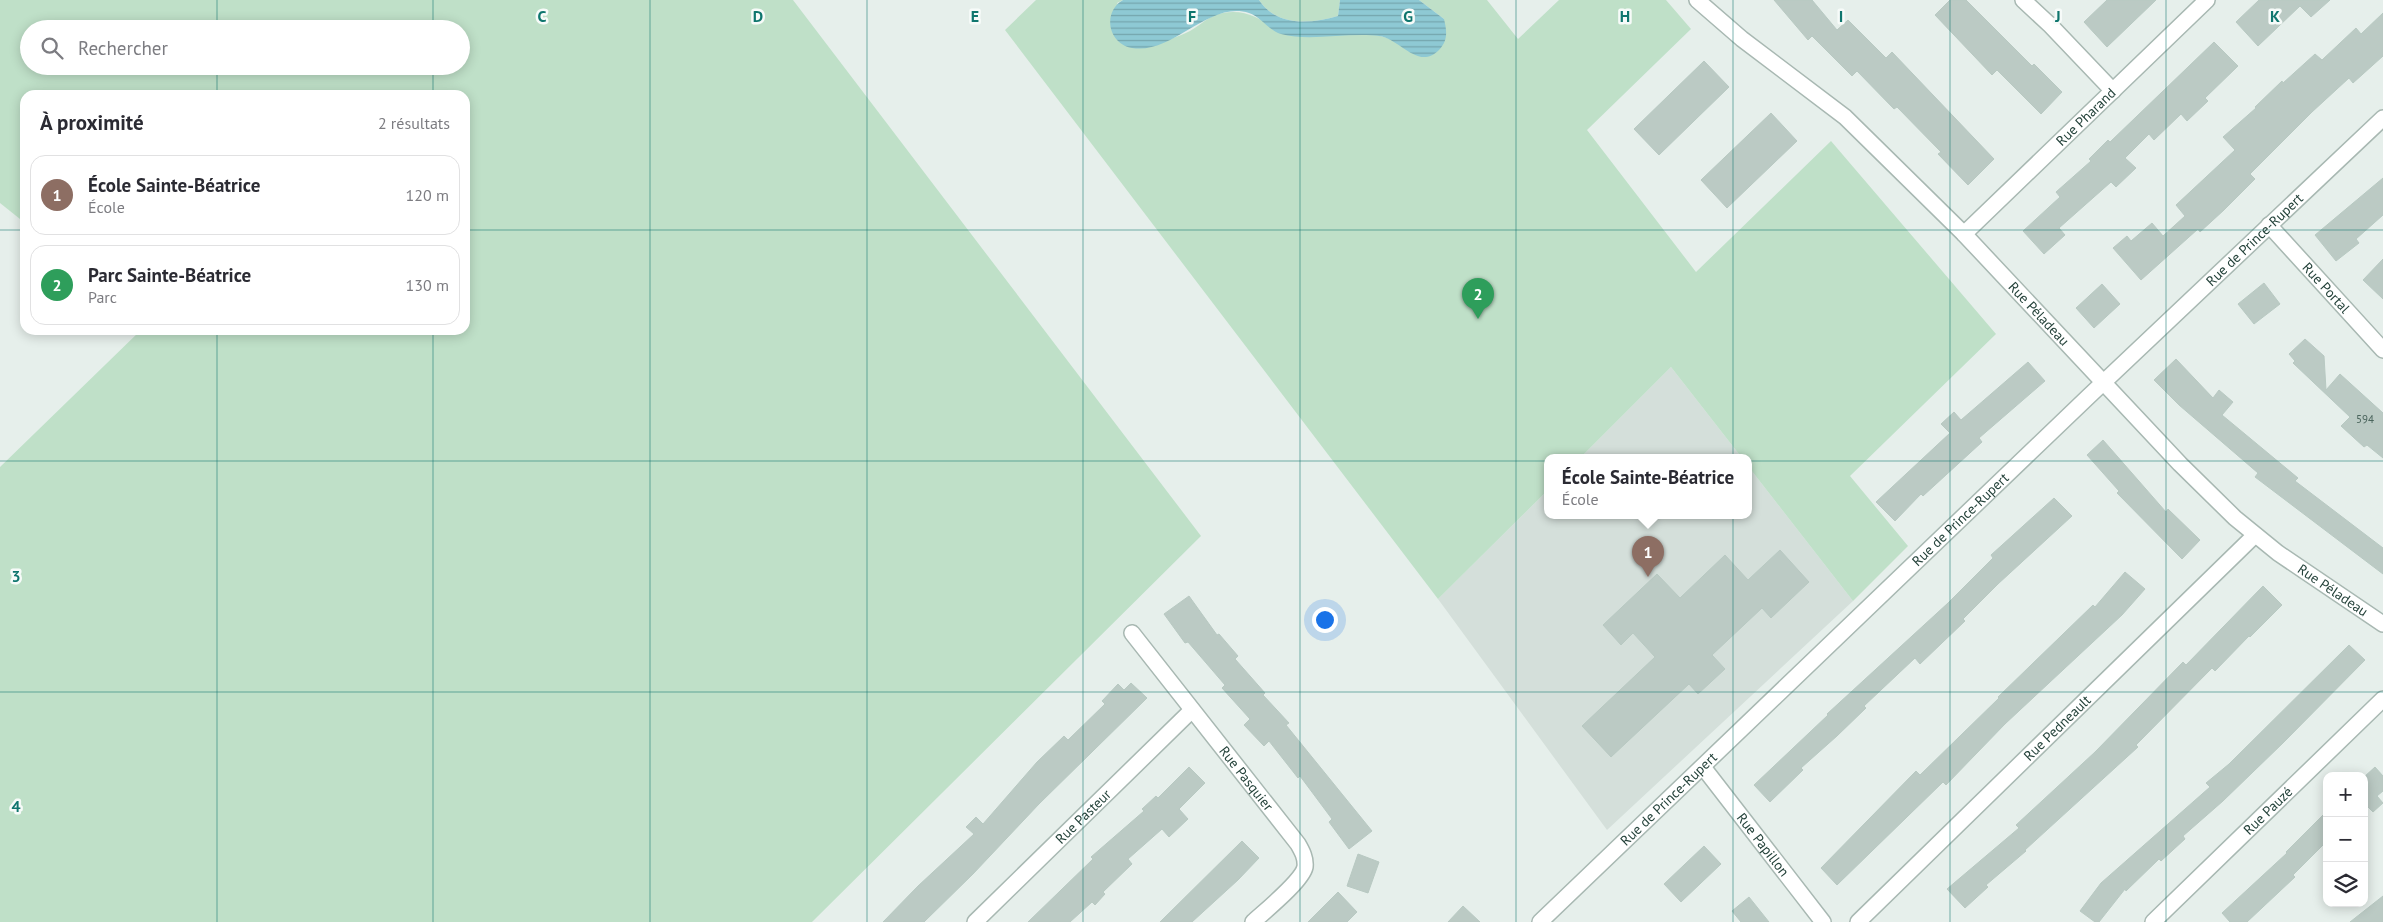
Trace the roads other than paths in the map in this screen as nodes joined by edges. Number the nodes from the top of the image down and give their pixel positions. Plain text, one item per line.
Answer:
1 (1697, 0) edge
2 (2023, 0) edge
3 (2207, 0) edge
4 (2114, 91) junction
5 (2383, 118) edge
6 (2269, 225) junction
7 (1964, 234) junction
8 (2383, 350) edge
9 (2102, 383) junction
10 (2255, 535) junction
11 (2383, 624) edge
12 (1132, 633) dead end
13 (2383, 699) edge
14 (1192, 710) junction
15 (1703, 767) junction
16 (975, 922) edge
17 (1253, 922) edge
18 (1540, 922) edge
19 (1823, 922) edge
20 (1858, 922) edge
21 (2153, 922) edge

1 - 7 street, Rue Péladeau
2 - 4 street
3 - 4 street, Rue Pharand
4 - 7 street, Rue Pharand
5 - 6 street, Rue de Prince-Rupert
6 - 8 street, Rue Portal
6 - 9 street, Rue de Prince-Rupert
7 - 9 street, Rue Péladeau
9 - 10 street, Rue Péladeau
9 - 15 street, Rue de Prince-Rupert
10 - 11 street, Rue Péladeau
10 - 20 street, Rue Pedneault
12 - 14 street, Rue Pasquier
13 - 21 street, Rue Pauzé
14 - 16 street, Rue Pasteur
14 - 17 street, Rue Pasquier
15 - 18 street, Rue de Prince-Rupert
15 - 19 street, Rue Papillon

